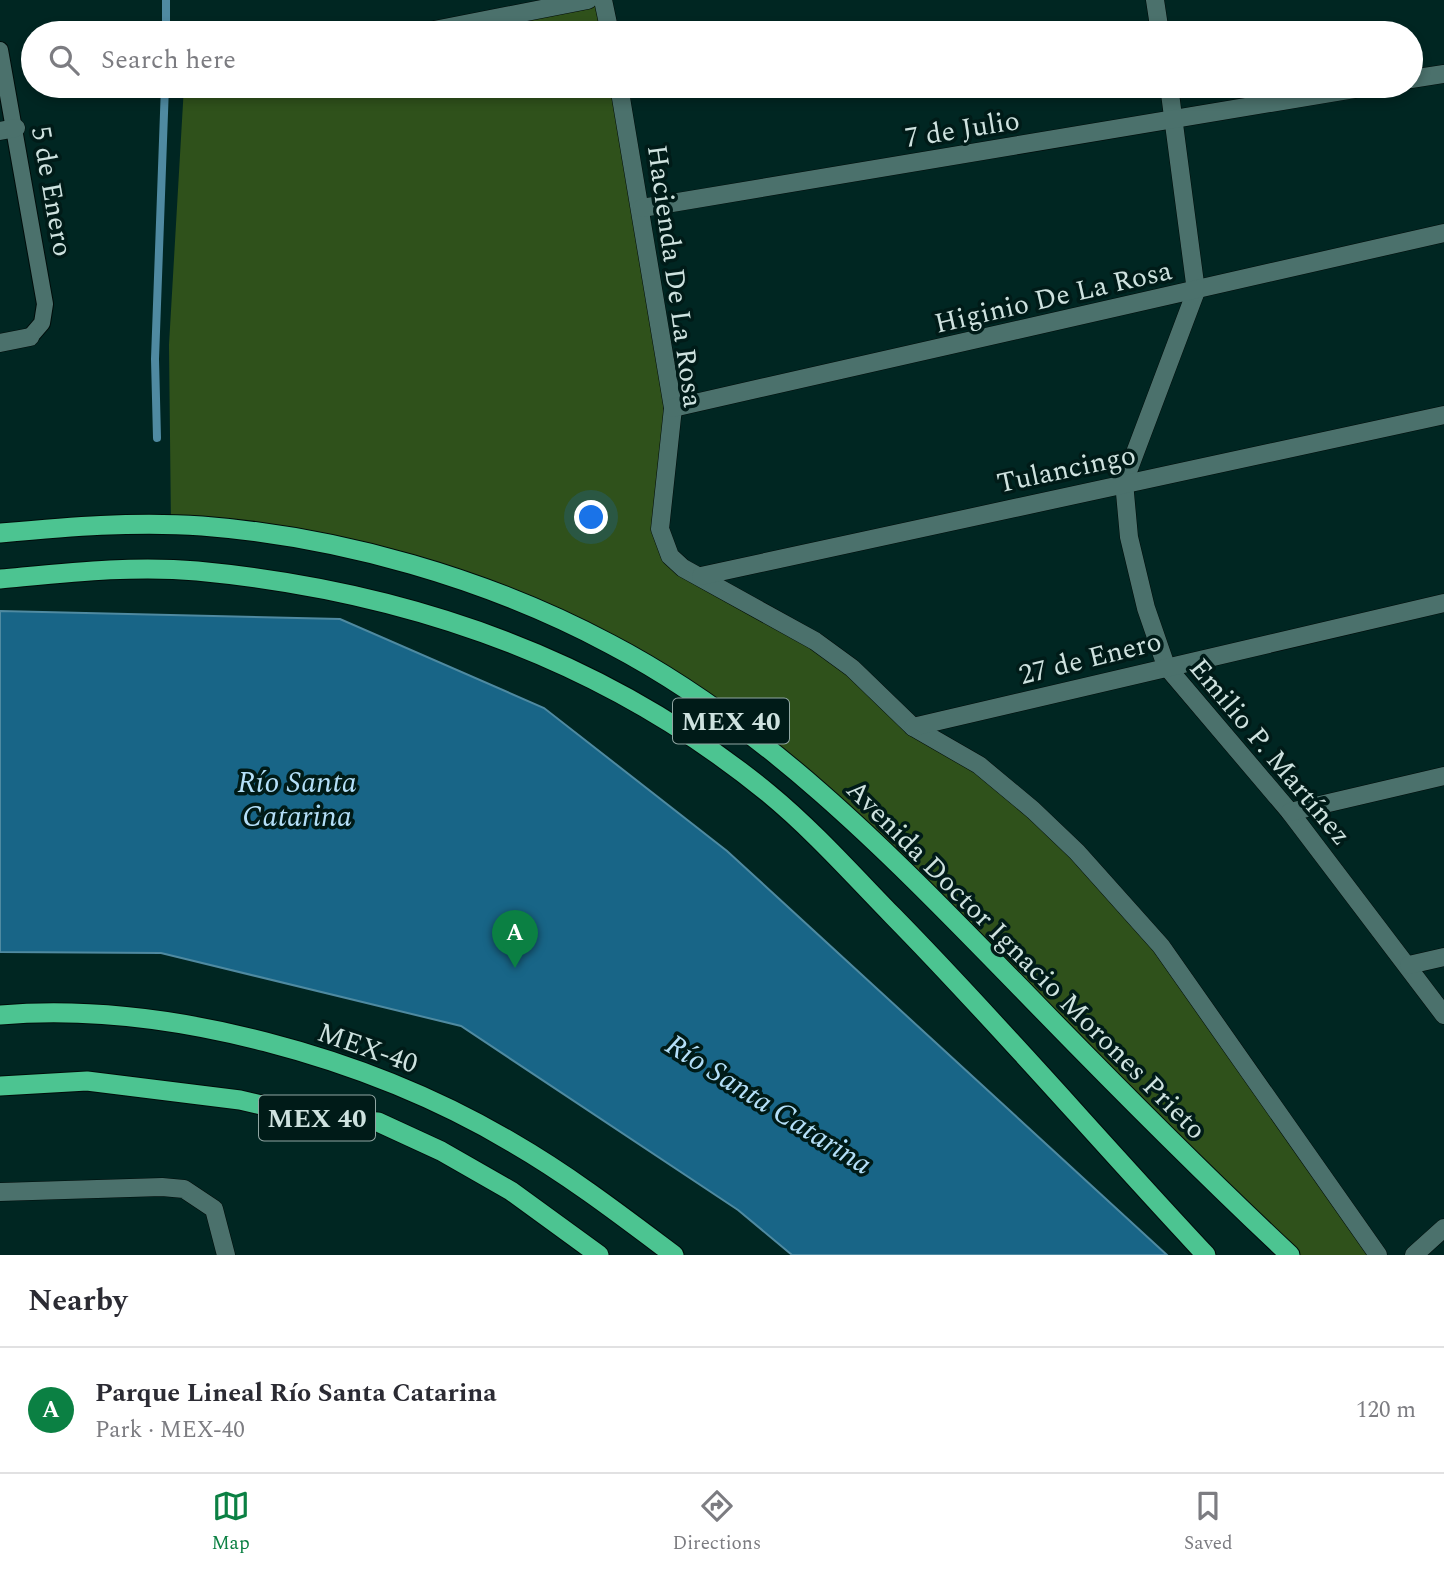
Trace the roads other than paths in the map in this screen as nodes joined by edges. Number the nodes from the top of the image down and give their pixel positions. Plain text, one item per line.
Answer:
1 (588, 0) edge
2 (603, 0) edge
3 (1155, 0) edge
4 (480, 21) edge
5 (607, 21) edge
6 (1158, 21) edge
7 (0, 50) edge
8 (1444, 74) edge
9 (1423, 77) edge
10 (621, 98) edge
11 (1171, 98) edge
12 (1300, 98) edge
13 (1175, 119) junction
14 (8, 130) edge
15 (642, 208) junction
16 (1444, 233) edge
17 (1196, 290) junction
18 (30, 337) joint
19 (0, 343) edge
20 (673, 408) junction
21 (1444, 415) edge
22 (1124, 482) junction
23 (0, 533) edge
24 (701, 576) junction
25 (0, 579) edge
26 (1444, 603) edge
27 (1166, 666) junction
28 (914, 727) junction
29 (1444, 776) edge
30 (1290, 812) junction
31 (1444, 957) edge
32 (1409, 965) junction
33 (1444, 1015) edge
34 (0, 1016) edge
35 (0, 1086) edge
36 (0, 1192) edge
37 (1444, 1228) edge
38 (226, 1255) edge
39 (599, 1255) edge
40 (674, 1255) edge
41 (1206, 1255) edge
42 (1290, 1255) edge
43 (1378, 1255) edge
44 (1414, 1255) edge

1 - 4 street
2 - 5 street
3 - 6 street
7 - 14 lane, 5 de Enero
8 - 9 street
10 - 15 street, Hacienda De La Rosa
11 - 13 street, Emilio P. Martínez
12 - 13 street, 7 de Julio
13 - 15 street, 7 de Julio
13 - 17 street, Emilio P. Martínez
14 - 18 lane, 5 de Enero
15 - 20 street, Hacienda De La Rosa
16 - 17 street, Higinio De La Rosa
17 - 20 street, Higinio De La Rosa
17 - 22 street, Emilio P. Martínez
18 - 19 street
20 - 24 street, Hacienda De La Rosa
21 - 22 street, Tulancingo
22 - 24 street, Tulancingo
22 - 27 street, Emilio P. Martínez
23 - 42 highway, Avenida Doctor Ignacio Morones Prieto / MEX 40
24 - 28 street
25 - 41 highway, MEX 40
26 - 27 street, 27 de Enero
27 - 28 street, 27 de Enero
27 - 30 street, Emilio P. Martínez
28 - 43 street
29 - 30 street
30 - 32 street, Emilio P. Martínez
31 - 32 street
32 - 33 street, Emilio P. Martínez
34 - 40 highway, MEX-40 / MEX 40
35 - 39 highway, MEX 40
36 - 38 street
37 - 44 street

